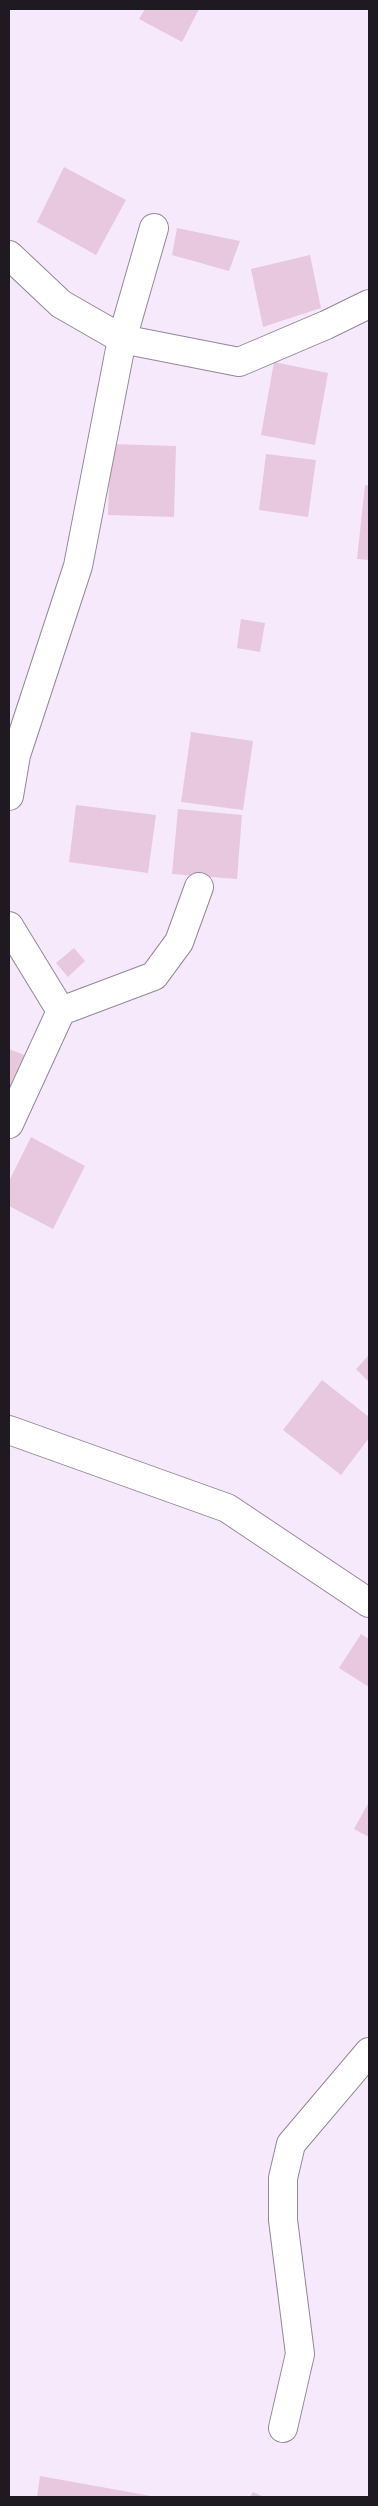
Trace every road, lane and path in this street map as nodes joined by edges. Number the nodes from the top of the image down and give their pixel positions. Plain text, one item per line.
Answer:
1 (154, 228) dead end
2 (9, 255) edge
3 (369, 304) edge
4 (122, 340) junction
5 (12, 752) edge
6 (9, 796) edge
7 (199, 887) dead end
8 (9, 926) edge
9 (61, 1011) junction
10 (9, 1124) edge
11 (9, 1430) edge
12 (369, 1603) edge
13 (369, 2052) edge
14 (283, 2428) dead end

1 - 4 street
2 - 4 street
3 - 4 street
4 - 5 street
5 - 6 street
7 - 9 street
8 - 9 street
9 - 10 street
11 - 12 street
13 - 14 street

